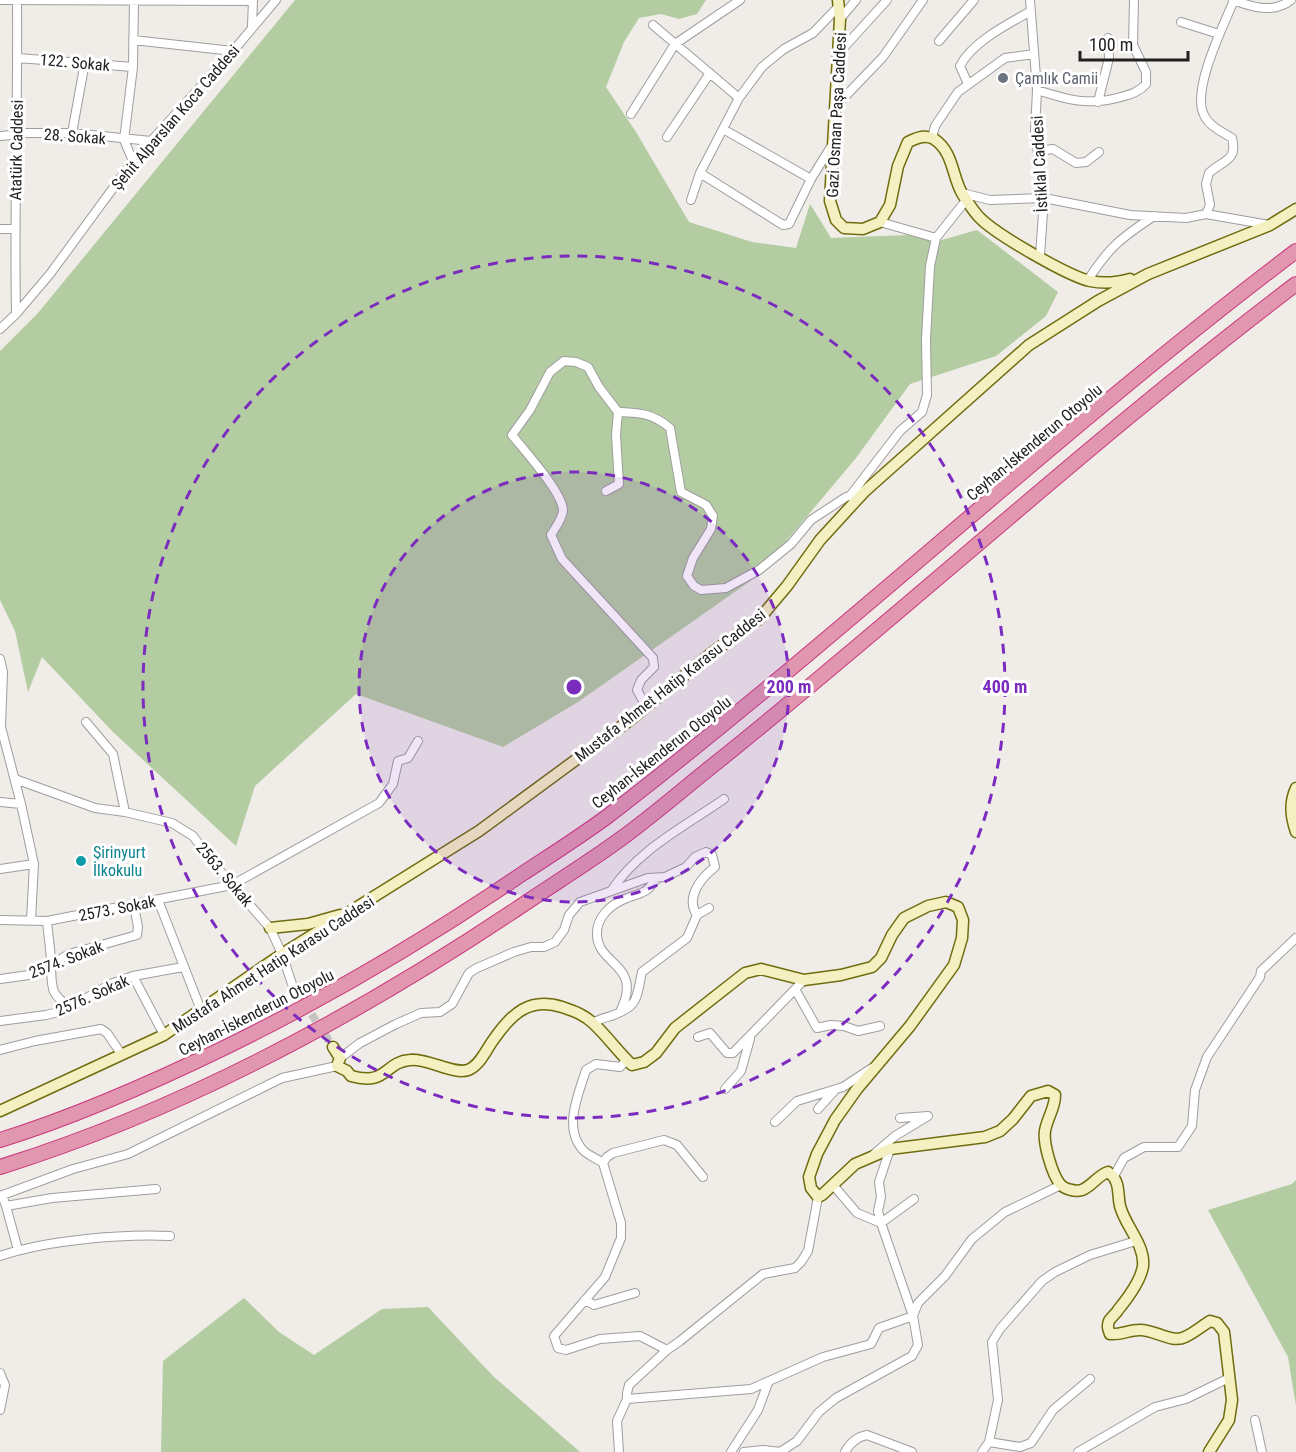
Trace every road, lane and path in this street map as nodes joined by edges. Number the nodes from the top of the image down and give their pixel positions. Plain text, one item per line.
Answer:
1 (0, 0) edge
2 (17, 0) edge
3 (134, 0) edge
4 (253, 0) edge
5 (276, 0) edge
6 (740, 0) edge
7 (856, 0) edge
8 (887, 0) edge
9 (923, 0) edge
10 (974, 0) edge
11 (1030, 0) edge
12 (1134, 0) edge
13 (1234, 0) edge
14 (1291, 0) edge
15 (839, 3) edge
16 (1030, 11) junction
17 (840, 19) junction
18 (1181, 22) dead end
19 (653, 25) dead end
20 (252, 26) junction
21 (1220, 34) junction
22 (1108, 38) dead end
23 (133, 40) junction
24 (939, 41) dead end
25 (675, 44) junction
26 (233, 51) junction
27 (838, 54) junction
28 (1034, 54) junction
29 (18, 58) junction
30 (85, 63) junction
31 (133, 67) junction
32 (710, 73) junction
33 (968, 84) junction
34 (1037, 90) junction
35 (739, 98) junction
36 (1098, 102) junction
37 (834, 108) junction
38 (631, 114) dead end
39 (723, 129) junction
40 (18, 133) junction
41 (72, 134) junction
42 (0, 136) edge
43 (667, 137) dead end
44 (932, 138) junction
45 (124, 140) junction
46 (151, 141) junction
47 (832, 144) junction
48 (1038, 151) junction
49 (1100, 152) dead end
50 (133, 161) junction
51 (700, 173) junction
52 (811, 179) junction
53 (964, 196) junction
54 (1044, 198) junction
55 (691, 200) dead end
56 (1296, 209) edge
57 (1206, 214) junction
58 (1154, 216) junction
59 (880, 222) junction
60 (1270, 225) junction
61 (0, 229) edge
62 (14, 230) junction
63 (936, 238) junction
64 (1296, 251) edge
65 (1040, 256) junction
66 (1148, 274) junction
67 (1088, 280) junction
68 (1296, 284) edge
69 (16, 314) junction
70 (0, 329) edge
71 (618, 412) junction
72 (606, 491) dead end
73 (864, 492) junction
74 (850, 496) junction
75 (0, 658) edge
76 (1, 683) edge
77 (1, 706) edge
78 (646, 706) junction
79 (86, 722) dead end
80 (418, 741) dead end
81 (4, 755) edge
82 (15, 779) junction
83 (1296, 788) edge
84 (724, 798) dead end
85 (0, 802) edge
86 (21, 804) junction
87 (125, 812) junction
88 (1296, 832) edge
89 (34, 864) junction
90 (0, 868) edge
91 (657, 878) junction
92 (232, 885) junction
93 (611, 891) junction
94 (158, 900) junction
95 (134, 906) junction
96 (709, 908) dead end
97 (357, 909) junction
98 (697, 915) junction
99 (0, 920) edge
100 (31, 920) junction
101 (47, 921) junction
102 (270, 928) junction
103 (1296, 938) edge
104 (282, 954) junction
105 (51, 965) junction
106 (183, 967) junction
107 (133, 976) junction
108 (0, 979) edge
109 (804, 980) junction
110 (292, 984) tunnel mouth
111 (795, 989) junction
112 (71, 1007) junction
113 (201, 1010) junction
114 (620, 1012) junction
115 (0, 1020) edge
116 (593, 1023) junction
117 (880, 1026) dead end
118 (164, 1035) junction
119 (698, 1037) dead end
120 (750, 1037) junction
121 (333, 1047) tunnel mouth
122 (0, 1050) edge
123 (122, 1055) junction
124 (627, 1060) junction
125 (339, 1062) junction
126 (876, 1066) junction
127 (725, 1089) dead end
128 (836, 1089) junction
129 (818, 1109) dead end
130 (0, 1111) edge
131 (900, 1118) dead end
132 (775, 1122) dead end
133 (0, 1140) edge
134 (890, 1149) junction
135 (869, 1158) junction
136 (603, 1162) junction
137 (0, 1167) edge
138 (1114, 1176) junction
139 (703, 1177) dead end
140 (833, 1185) junction
141 (1061, 1185) junction
142 (156, 1189) dead end
143 (1, 1196) edge
144 (818, 1197) junction
145 (914, 1199) dead end
146 (6, 1206) junction
147 (881, 1223) junction
148 (171, 1236) dead end
149 (1136, 1240) junction
150 (18, 1250) junction
151 (0, 1256) edge
152 (635, 1293) dead end
153 (585, 1300) junction
154 (913, 1316) junction
155 (667, 1350) junction
156 (0, 1373) edge
157 (1229, 1378) junction
158 (1090, 1379) dead end
159 (768, 1383) junction
160 (627, 1399) junction
161 (0, 1410) edge
162 (1255, 1420) dead end
163 (989, 1442) junction
164 (619, 1452) edge
165 (731, 1452) edge
166 (744, 1452) edge
167 (780, 1452) edge
168 (844, 1452) edge
169 (912, 1452) edge
170 (982, 1452) edge
171 (1078, 1452) edge
172 (1209, 1452) edge
173 (1262, 1452) edge

1 - 2 street
2 - 3 street
2 - 29 street, Atatürk Caddesi
3 - 4 street
3 - 23 street
4 - 20 street
5 - 20 street, Şehit Alparslan Koca Caddesi
6 - 25 street
7 - 17 street
8 - 27 street
9 - 37 street
10 - 24 street
11 - 16 street, İstiklal Caddesi
12 - 36 street
13 - 14 street
13 - 21 street
15 - 17 street, Gazi Osman Paşa Caddesi
15 - 35 street
16 - 28 street, İstiklal Caddesi
16 - 33 street
17 - 27 street, Gazi Osman Paşa Caddesi
18 - 21 street
19 - 25 street
20 - 26 street, Şehit Alparslan Koca Caddesi
21 - 57 street
22 - 36 street
23 - 26 street
23 - 31 street
25 - 32 street
25 - 38 street
26 - 46 street, Şehit Alparslan Koca Caddesi
27 - 37 street, Gazi Osman Paşa Caddesi
28 - 33 street
28 - 34 street, İstiklal Caddesi
29 - 30 street, 122. Sokak
29 - 40 street, Atatürk Caddesi
30 - 31 street, 122. Sokak
30 - 41 street
31 - 45 street
32 - 35 street
32 - 43 street
33 - 44 street
34 - 36 street
34 - 48 street, İstiklal Caddesi
35 - 39 street
37 - 47 street, Gazi Osman Paşa Caddesi
39 - 51 street
39 - 52 street
40 - 41 street, 28. Sokak
40 - 42 street, 28. Sokak
40 - 62 street, Atatürk Caddesi
41 - 45 street, 28. Sokak
44 - 53 street
44 - 59 street
45 - 46 street, 28. Sokak
45 - 50 street
46 - 50 street, Şehit Alparslan Koca Caddesi
47 - 52 street
47 - 59 street, Gazi Osman Paşa Caddesi
48 - 49 street
48 - 54 street, İstiklal Caddesi
50 - 69 street, Şehit Alparslan Koca Caddesi
51 - 52 street
51 - 55 street
53 - 54 street
53 - 63 street
53 - 65 street
54 - 58 street
54 - 65 street, İstiklal Caddesi
56 - 60 street, Mustafa Ahmet Hatip Karasu Caddesi
57 - 58 street
57 - 60 street
58 - 67 street
59 - 63 street
60 - 66 street, Mustafa Ahmet Hatip Karasu Caddesi
61 - 62 street
62 - 69 street, Atatürk Caddesi
63 - 74 street
64 - 133 highway, Ceyhan-İskenderun Otoyolu
65 - 67 street
66 - 67 street
66 - 73 street, Mustafa Ahmet Hatip Karasu Caddesi
68 - 137 highway
69 - 70 street
71 - 72 street
71 - 74 street
71 - 78 street
73 - 74 street
73 - 78 street, Mustafa Ahmet Hatip Karasu Caddesi
75 - 76 street
76 - 77 street
77 - 81 street
78 - 97 street, Mustafa Ahmet Hatip Karasu Caddesi
79 - 87 street
80 - 92 street, 2573. Sokak
81 - 82 street
82 - 86 street
82 - 87 street, 2563. Sokak
83 - 88 street
84 - 93 street
85 - 86 street
86 - 89 street
87 - 92 street, 2563. Sokak
89 - 90 street
89 - 100 street
91 - 93 street
91 - 98 street
91 - 114 street
92 - 94 street, 2573. Sokak
92 - 102 street, 2563. Sokak
93 - 125 street
94 - 95 street, 2573. Sokak
94 - 106 street
95 - 101 street, 2573. Sokak
95 - 105 street, 2574. Sokak
96 - 98 street
97 - 102 street
97 - 104 street, Mustafa Ahmet Hatip Karasu Caddesi
98 - 114 street
99 - 100 street, 2573. Sokak
100 - 101 street, 2573. Sokak
101 - 105 street
102 - 104 street, 2563. Sokak
103 - 138 street
104 - 110 street, 2563. Sokak
104 - 113 street, Mustafa Ahmet Hatip Karasu Caddesi
105 - 108 street, 2574. Sokak
105 - 112 street
106 - 107 street, 2576. Sokak
106 - 113 street
107 - 112 street, 2576. Sokak
107 - 118 street
109 - 111 street
109 - 124 street
109 - 126 street
111 - 117 street
111 - 120 street
112 - 115 street, 2576. Sokak
113 - 118 street, Mustafa Ahmet Hatip Karasu Caddesi
114 - 116 street
116 - 124 street
116 - 125 street
118 - 123 street, Mustafa Ahmet Hatip Karasu Caddesi
119 - 120 street
120 - 127 street
121 - 125 street
122 - 123 street
123 - 130 street, Mustafa Ahmet Hatip Karasu Caddesi
124 - 136 street
125 - 143 street
126 - 128 street
126 - 144 street
128 - 129 street
128 - 132 street
131 - 135 street
134 - 135 street
134 - 141 street
134 - 147 street
135 - 140 street
136 - 139 street
136 - 153 street
138 - 141 street
138 - 149 street
140 - 144 street
140 - 147 street
141 - 154 street
142 - 146 street
143 - 146 street
144 - 155 street
145 - 147 street
146 - 150 street
147 - 154 street
148 - 150 street
149 - 157 street
149 - 163 street
150 - 151 street
152 - 153 street
153 - 155 street
154 - 159 street
154 - 167 street
155 - 160 street
156 - 161 street
157 - 171 street
157 - 172 street
158 - 163 street
159 - 160 street
159 - 165 street
160 - 164 street
162 - 173 street
163 - 170 street
166 - 167 street
168 - 169 street

